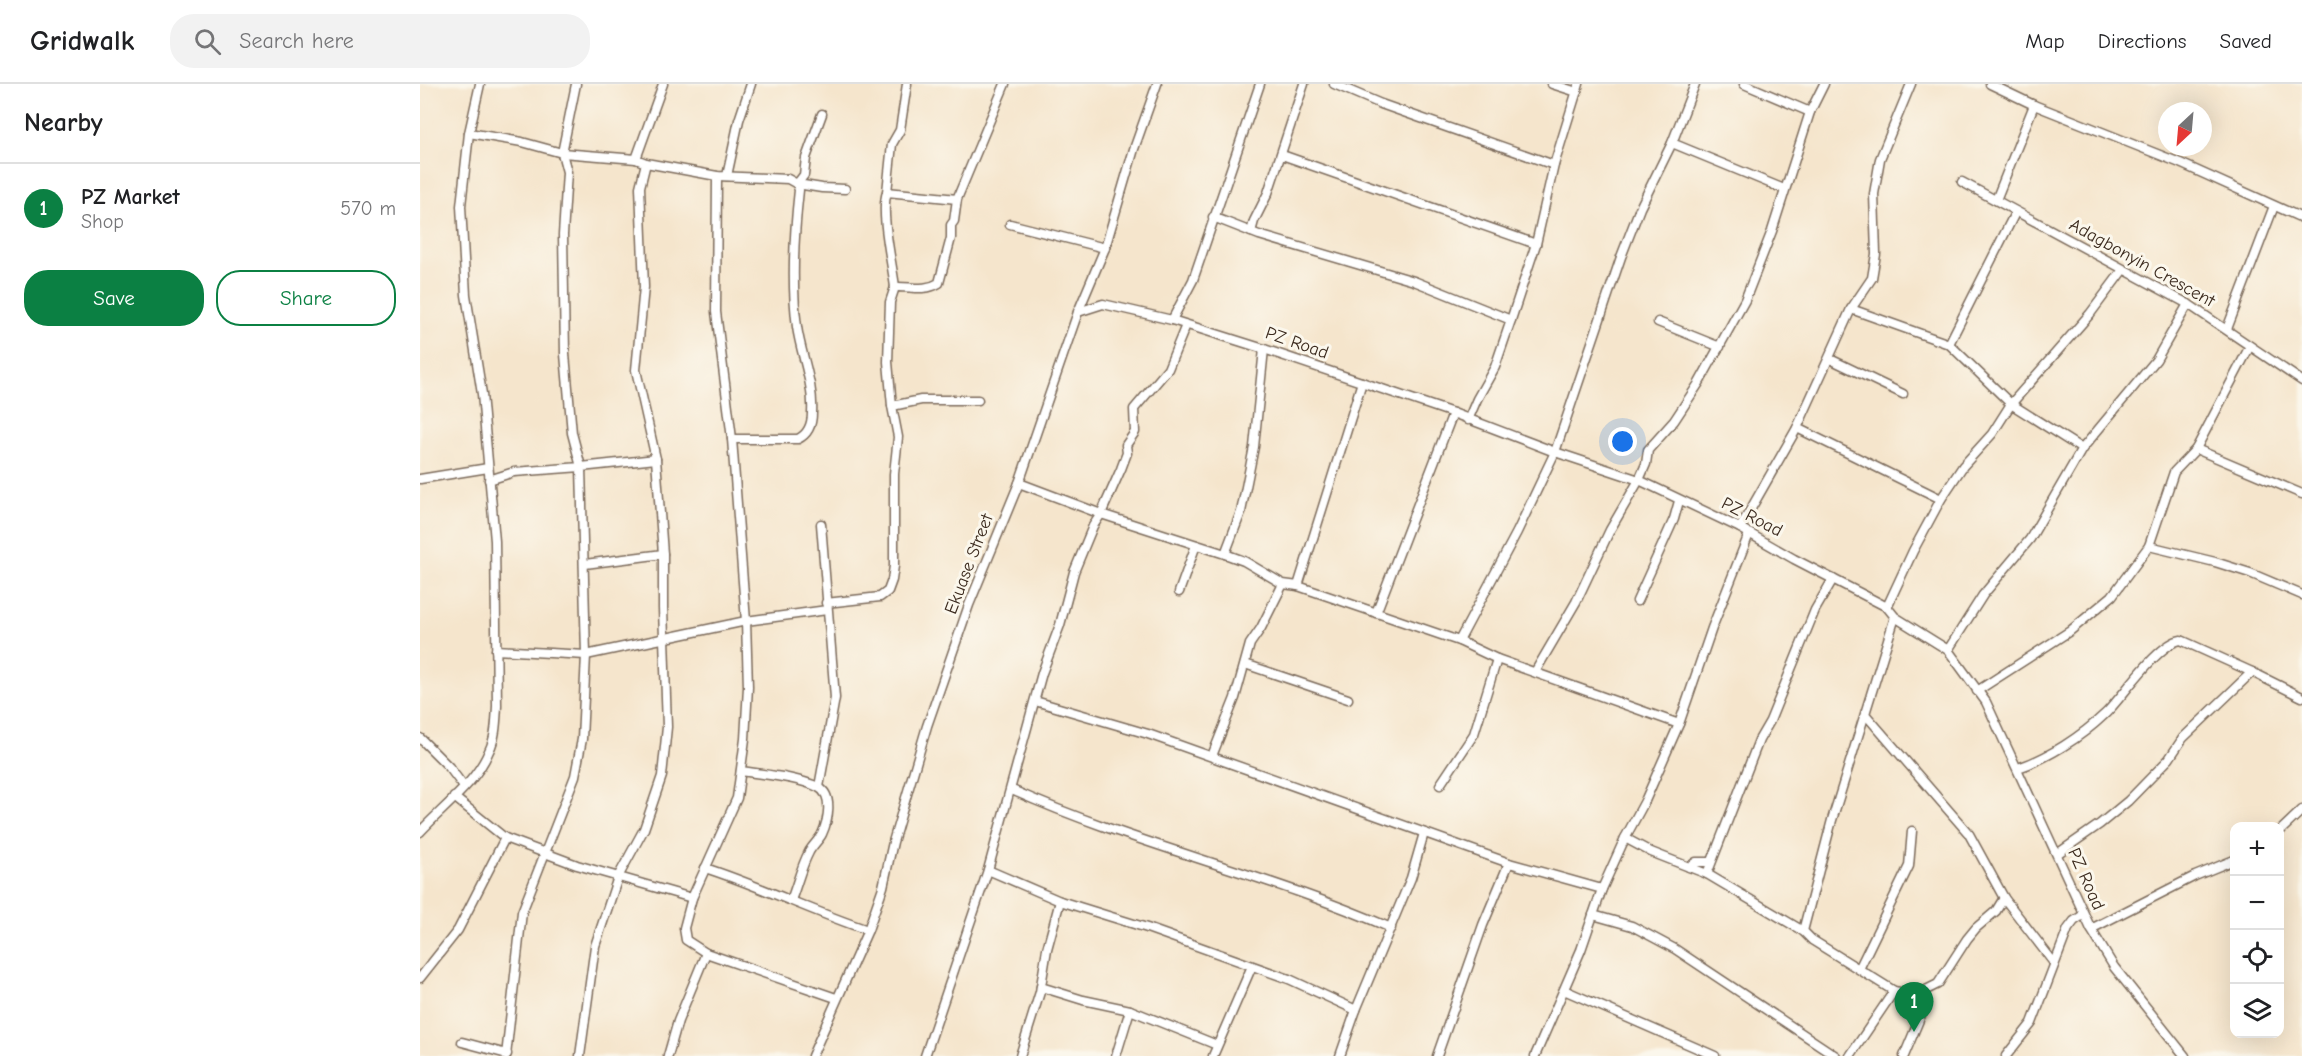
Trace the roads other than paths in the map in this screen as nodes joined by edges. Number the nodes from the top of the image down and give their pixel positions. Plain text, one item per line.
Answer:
1 (480, 84) edge
2 (576, 84) edge
3 (663, 84) edge
4 (751, 84) edge
5 (908, 84) edge
6 (1005, 84) edge
7 (1157, 84) edge
8 (1260, 84) edge
9 (1304, 84) edge
10 (1334, 84) edge
11 (1552, 84) edge
12 (1695, 84) edge
13 (1744, 84) edge
14 (1824, 84) edge
15 (1911, 84) edge
16 (1990, 84) edge
17 (1578, 88) edge
18 (2034, 105) junction
19 (1810, 112) junction
20 (822, 114) dead end
21 (469, 133) junction
22 (1672, 143) junction
23 (562, 153) junction
24 (1281, 155) junction
25 (636, 159) junction
26 (646, 163) junction
27 (1554, 165) junction
28 (722, 176) junction
29 (1962, 182) dead end
30 (797, 184) junction
31 (845, 189) dead end
32 (1784, 189) junction
33 (887, 192) junction
34 (957, 199) junction
35 (1996, 200) junction
36 (2274, 206) junction
37 (2015, 213) junction
38 (1213, 217) junction
39 (2302, 218) edge
40 (1010, 224) dead end
41 (1251, 232) junction
42 (1536, 244) junction
43 (1106, 248) junction
44 (2122, 271) junction
45 (895, 287) junction
46 (2188, 304) junction
47 (1851, 309) junction
48 (1078, 312) junction
49 (1172, 320) junction
50 (1511, 320) junction
51 (1658, 322) dead end
52 (1185, 325) junction
53 (2227, 329) junction
54 (1949, 344) junction
55 (1720, 346) junction
56 (2250, 346) junction
57 (1264, 349) junction
58 (1830, 359) junction
59 (2302, 381) edge
60 (1362, 382) junction
61 (1903, 394) dead end
62 (978, 400) dead end
63 (2011, 404) junction
64 (892, 406) junction
65 (1453, 413) junction
66 (1468, 420) junction
67 (1797, 428) junction
68 (732, 439) junction
69 (2082, 448) junction
70 (2196, 449) junction
71 (1555, 452) junction
72 (657, 459) junction
73 (582, 467) junction
74 (488, 468) junction
75 (420, 478) edge
76 (489, 480) junction
77 (1639, 480) junction
78 (1019, 483) junction
79 (2302, 494) edge
80 (1941, 499) junction
81 (1679, 501) junction
82 (1101, 514) junction
83 (821, 524) dead end
84 (1740, 528) junction
85 (1749, 534) junction
86 (1196, 545) junction
87 (2149, 546) junction
88 (663, 554) junction
89 (1225, 554) junction
90 (585, 564) junction
91 (1833, 579) junction
92 (1283, 584) junction
93 (1298, 586) junction
94 (1179, 592) dead end
95 (2302, 595) edge
96 (1637, 601) dead end
97 (826, 607) junction
98 (1887, 607) junction
99 (1376, 613) junction
100 (1895, 617) junction
101 (746, 621) junction
102 (665, 637) junction
103 (1459, 641) junction
104 (496, 650) junction
105 (1947, 650) junction
106 (586, 656) junction
107 (1497, 659) junction
108 (1245, 664) junction
109 (1535, 672) junction
110 (2252, 672) junction
111 (1977, 691) junction
112 (2302, 697) edge
113 (1348, 699) dead end
114 (1035, 701) junction
115 (1866, 715) junction
116 (1679, 724) junction
117 (420, 738) edge
118 (1212, 756) junction
119 (2018, 768) junction
120 (741, 771) junction
121 (1440, 785) dead end
122 (464, 787) junction
123 (819, 788) junction
124 (1012, 790) junction
125 (454, 797) junction
126 (2302, 810) edge
127 (2284, 827) edge
128 (1912, 831) dead end
129 (420, 832) edge
130 (1424, 832) junction
131 (505, 838) junction
132 (1625, 838) junction
133 (546, 852) junction
134 (2057, 854) junction
135 (1711, 862) junction
136 (2230, 862) edge
137 (1509, 863) junction
138 (1689, 867) junction
139 (705, 868) junction
140 (988, 870) junction
141 (1707, 874) junction
142 (618, 877) junction
143 (1602, 889) junction
144 (692, 898) junction
145 (2004, 898) junction
146 (791, 900) junction
147 (1060, 902) junction
148 (1996, 911) junction
149 (2016, 914) junction
150 (1593, 915) junction
151 (2083, 915) junction
152 (1391, 928) junction
153 (2091, 929) junction
154 (868, 930) junction
155 (1803, 931) junction
156 (706, 953) junction
157 (2054, 963) junction
158 (1252, 966) junction
159 (1859, 969) junction
160 (420, 978) edge
161 (1041, 987) junction
162 (1564, 990) junction
163 (1894, 991) junction
164 (1916, 995) junction
165 (836, 998) junction
166 (1130, 1010) junction
167 (1356, 1010) junction
168 (462, 1042) dead end
169 (1217, 1045) junction
170 (507, 1055) edge
171 (580, 1056) edge
172 (668, 1056) edge
173 (812, 1056) edge
174 (925, 1056) edge
175 (1020, 1056) edge
176 (1116, 1056) edge
177 (1213, 1056) edge
178 (1340, 1056) edge
179 (1437, 1056) edge
180 (1535, 1056) edge
181 (1715, 1056) edge
182 (1836, 1056) edge
183 (1850, 1056) edge
184 (1904, 1056) edge
185 (2006, 1056) edge
186 (2185, 1056) edge

1 - 21 street
2 - 23 street
3 - 25 street
4 - 28 street
5 - 33 street
6 - 34 street
7 - 43 street, Ekuase Street
8 - 38 street
9 - 24 street
10 - 27 street
11 - 17 street
12 - 22 street
13 - 19 street
14 - 19 street
15 - 47 street
16 - 18 street
17 - 27 street
18 - 35 street
18 - 36 street
19 - 32 street
20 - 30 street
21 - 23 street
21 - 74 street
22 - 32 street
22 - 71 street
23 - 25 street
23 - 73 street
24 - 41 street
24 - 42 street
25 - 26 street
26 - 28 street
26 - 72 street
27 - 42 street
28 - 30 street
28 - 68 street
29 - 35 street, Adagbonyin Crescent
30 - 31 street
30 - 68 street
32 - 55 street
33 - 34 street
33 - 45 street
34 - 45 street
35 - 37 street, Adagbonyin Crescent
36 - 39 street
36 - 53 street
37 - 44 street, Adagbonyin Crescent
37 - 54 street
38 - 41 street
38 - 49 street
40 - 43 street
41 - 50 street
42 - 50 street
43 - 48 street, Ekuase Street
44 - 46 street, Adagbonyin Crescent
44 - 63 street
45 - 64 street
46 - 53 street, Adagbonyin Crescent
46 - 69 street
47 - 54 street
47 - 58 street
48 - 49 street, PZ Road
48 - 78 street, Ekuase Street
49 - 52 street, PZ Road
50 - 66 street
51 - 55 street
52 - 57 street, PZ Road
52 - 82 street
53 - 56 street, Adagbonyin Crescent
54 - 63 street
55 - 77 street
56 - 59 street, Adagbonyin Crescent
56 - 70 street
57 - 60 street, PZ Road
57 - 89 street
58 - 61 street
58 - 67 street
60 - 65 street, PZ Road
60 - 93 street
62 - 64 street
63 - 69 street
63 - 80 street
64 - 97 street
65 - 66 street, PZ Road
65 - 99 street
66 - 71 street, PZ Road
67 - 80 street
67 - 84 street
68 - 101 street
69 - 105 street
70 - 79 street
70 - 87 street
71 - 77 street, PZ Road
71 - 103 street
72 - 73 street
72 - 88 street
73 - 76 street
73 - 90 street
74 - 75 street
74 - 76 street
76 - 104 street
77 - 81 street, PZ Road
77 - 109 street
78 - 82 street
78 - 154 street, Ekuase Street
80 - 98 street
81 - 84 street, PZ Road
81 - 96 street
82 - 86 street
82 - 114 street
83 - 97 street
84 - 85 street, PZ Road
85 - 91 street, PZ Road
85 - 116 street
86 - 89 street
86 - 94 street
87 - 95 street
87 - 111 street
88 - 90 street
88 - 102 street
89 - 92 street
90 - 106 street
91 - 98 street, PZ Road
91 - 135 street
92 - 93 street
92 - 108 street
93 - 99 street
97 - 101 street
97 - 123 street
98 - 100 street, PZ Road
99 - 103 street
100 - 105 street, PZ Road
100 - 115 street
101 - 102 street
101 - 120 street
102 - 106 street
102 - 142 street
103 - 107 street
104 - 106 street
104 - 122 street
105 - 111 street, PZ Road
106 - 133 street
107 - 109 street
107 - 121 street
108 - 113 street
108 - 118 street
109 - 116 street
110 - 112 street
110 - 119 street
110 - 134 street
111 - 119 street, PZ Road
114 - 118 street
114 - 124 street
115 - 145 street
115 - 155 street
116 - 132 street
117 - 122 street
118 - 130 street
119 - 134 street, PZ Road
120 - 123 street
120 - 139 street
122 - 125 street
123 - 146 street
124 - 140 street
124 - 152 street
125 - 129 street
125 - 131 street
126 - 127 street
128 - 159 street
130 - 137 street
130 - 152 street
131 - 133 street
131 - 160 street
132 - 138 street
132 - 143 street
133 - 142 street
133 - 170 street
134 - 151 street, PZ Road
135 - 138 street
135 - 141 street
136 - 153 street
137 - 143 street
137 - 179 street
138 - 141 street
139 - 144 street
139 - 146 street
140 - 147 street
140 - 174 street
141 - 155 street
142 - 144 street
142 - 171 street
143 - 150 street
144 - 156 street
145 - 148 street
145 - 149 street
146 - 154 street
147 - 158 street
147 - 161 street
148 - 149 street
148 - 164 street
149 - 157 street
150 - 162 street
150 - 182 street
151 - 153 street, PZ Road
151 - 157 street
152 - 167 street
153 - 186 street, PZ Road
154 - 165 street, Ekuase Street
155 - 159 street
156 - 165 street
156 - 172 street
157 - 185 street
158 - 167 street
158 - 169 street
159 - 163 street
161 - 166 street
161 - 175 street
162 - 180 street
162 - 181 street
163 - 164 street
163 - 183 street
164 - 184 street
165 - 173 street, Ekuase Street
166 - 169 street
166 - 176 street
167 - 178 street
168 - 170 street
169 - 177 street

